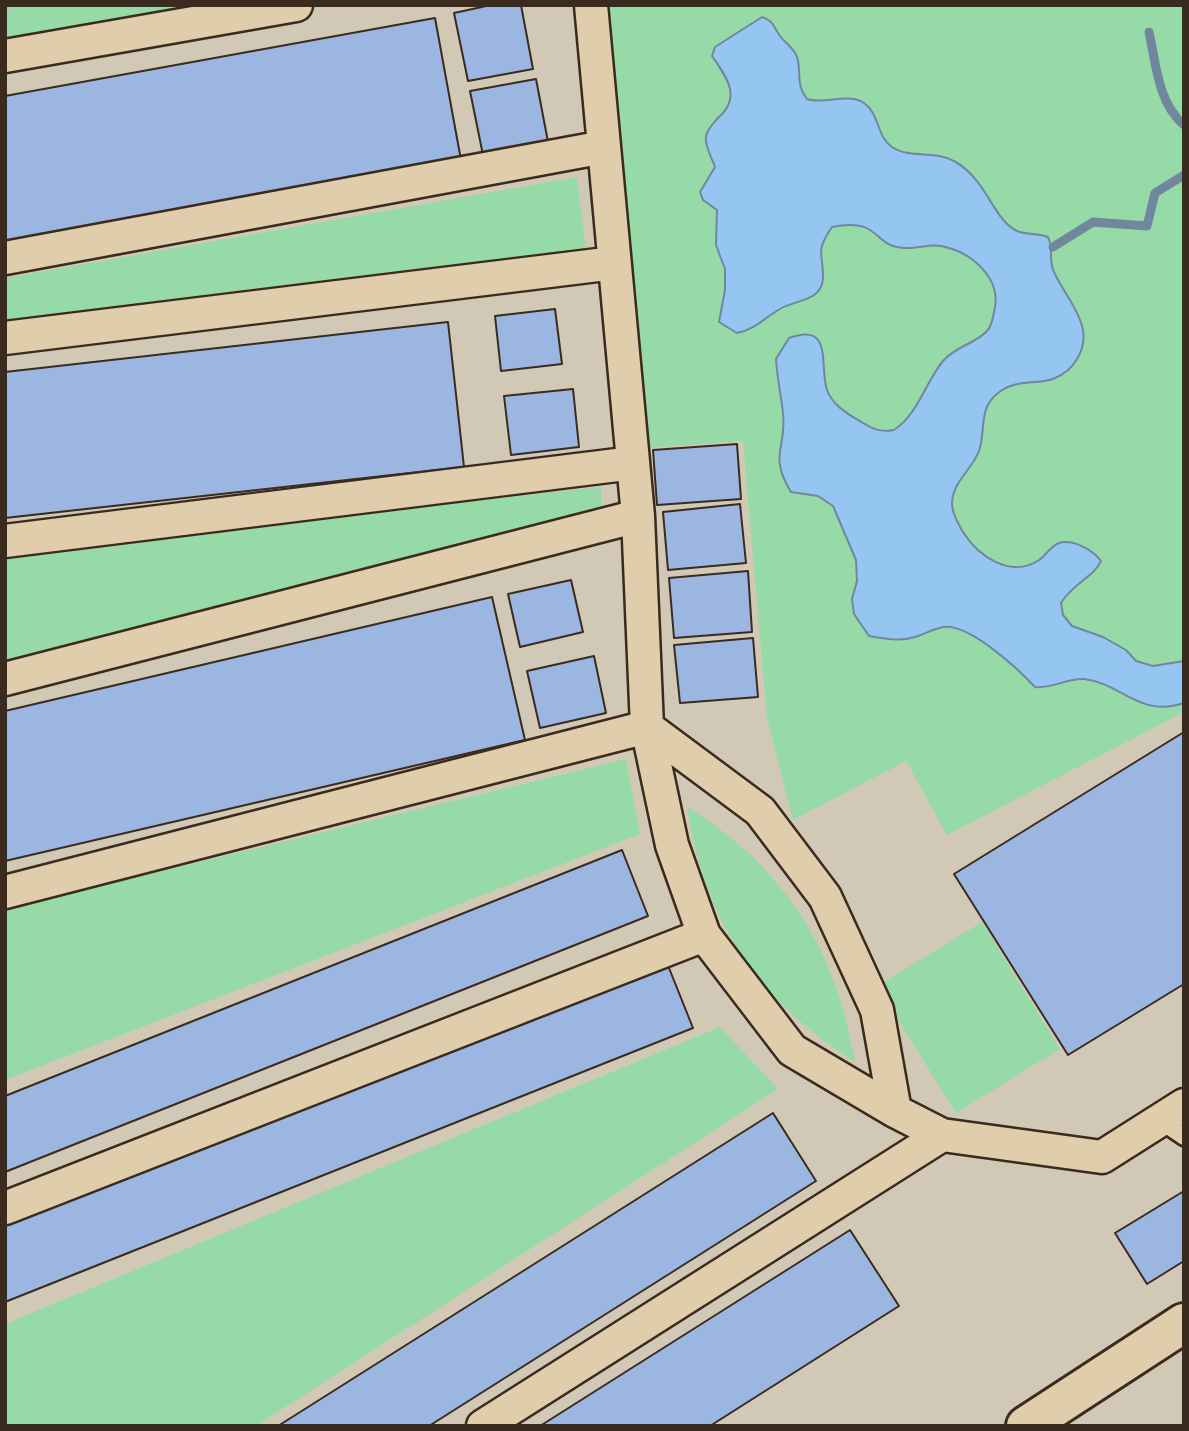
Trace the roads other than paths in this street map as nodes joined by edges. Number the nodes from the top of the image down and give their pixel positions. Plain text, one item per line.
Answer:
1 (296, 5) edge
2 (591, 5) edge
3 (5, 56) edge
4 (604, 146) junction
5 (5, 258) edge
6 (614, 263) junction
7 (5, 338) edge
8 (633, 463) junction
9 (638, 516) junction
10 (5, 541) edge
11 (5, 679) edge
12 (647, 727) junction
13 (5, 892) edge
14 (704, 934) junction
15 (895, 1111) junction
16 (1175, 1121) edge
17 (942, 1135) junction
18 (5, 1208) edge
19 (1184, 1323) edge
20 (483, 1426) edge
21 (1026, 1426) edge

1 - 3 street
2 - 4 street
4 - 5 street
4 - 6 street
6 - 7 street
6 - 8 street
8 - 9 street
8 - 10 street
9 - 11 street
9 - 12 street
12 - 13 street
12 - 14 street
12 - 15 street
14 - 15 street
14 - 18 street
15 - 17 street
16 - 17 street
17 - 20 street
19 - 21 street

